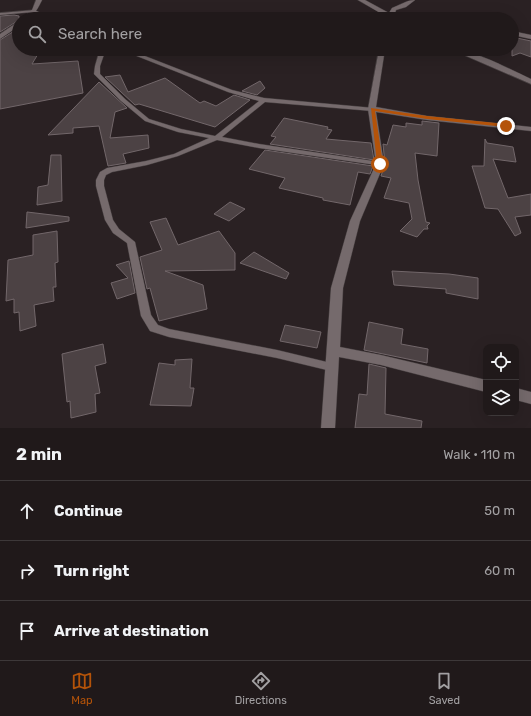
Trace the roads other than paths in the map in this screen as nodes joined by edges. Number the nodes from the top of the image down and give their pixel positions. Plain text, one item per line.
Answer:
1 (39, 0) edge
2 (361, 0) edge
3 (412, 0) edge
4 (34, 11) joint
5 (23, 12) edge
6 (381, 12) edge
7 (393, 12) edge
8 (12, 13) edge
9 (0, 14) edge
10 (12, 28) edge
11 (519, 35) edge
12 (0, 37) edge
13 (531, 37) edge
14 (102, 56) edge
15 (140, 56) edge
16 (381, 56) edge
17 (472, 56) edge
18 (531, 82) edge
19 (264, 100) junction
20 (372, 109) junction
21 (531, 129) edge
22 (218, 137) junction
23 (380, 164) junction
24 (332, 350) junction
25 (331, 367) junction
26 (483, 385) edge
27 (519, 395) edge
28 (531, 398) edge
29 (328, 428) edge

1 - 4 street
2 - 6 street
3 - 7 street
4 - 5 lane
8 - 9 lane
10 - 12 street
11 - 13 street
14 - 22 lane
15 - 19 lane
16 - 20 street
17 - 18 street
19 - 20 lane
19 - 22 lane
20 - 21 street
20 - 23 street
22 - 23 lane
22 - 25 lane
23 - 24 street
24 - 25 street
24 - 26 street
25 - 29 street
27 - 28 street

